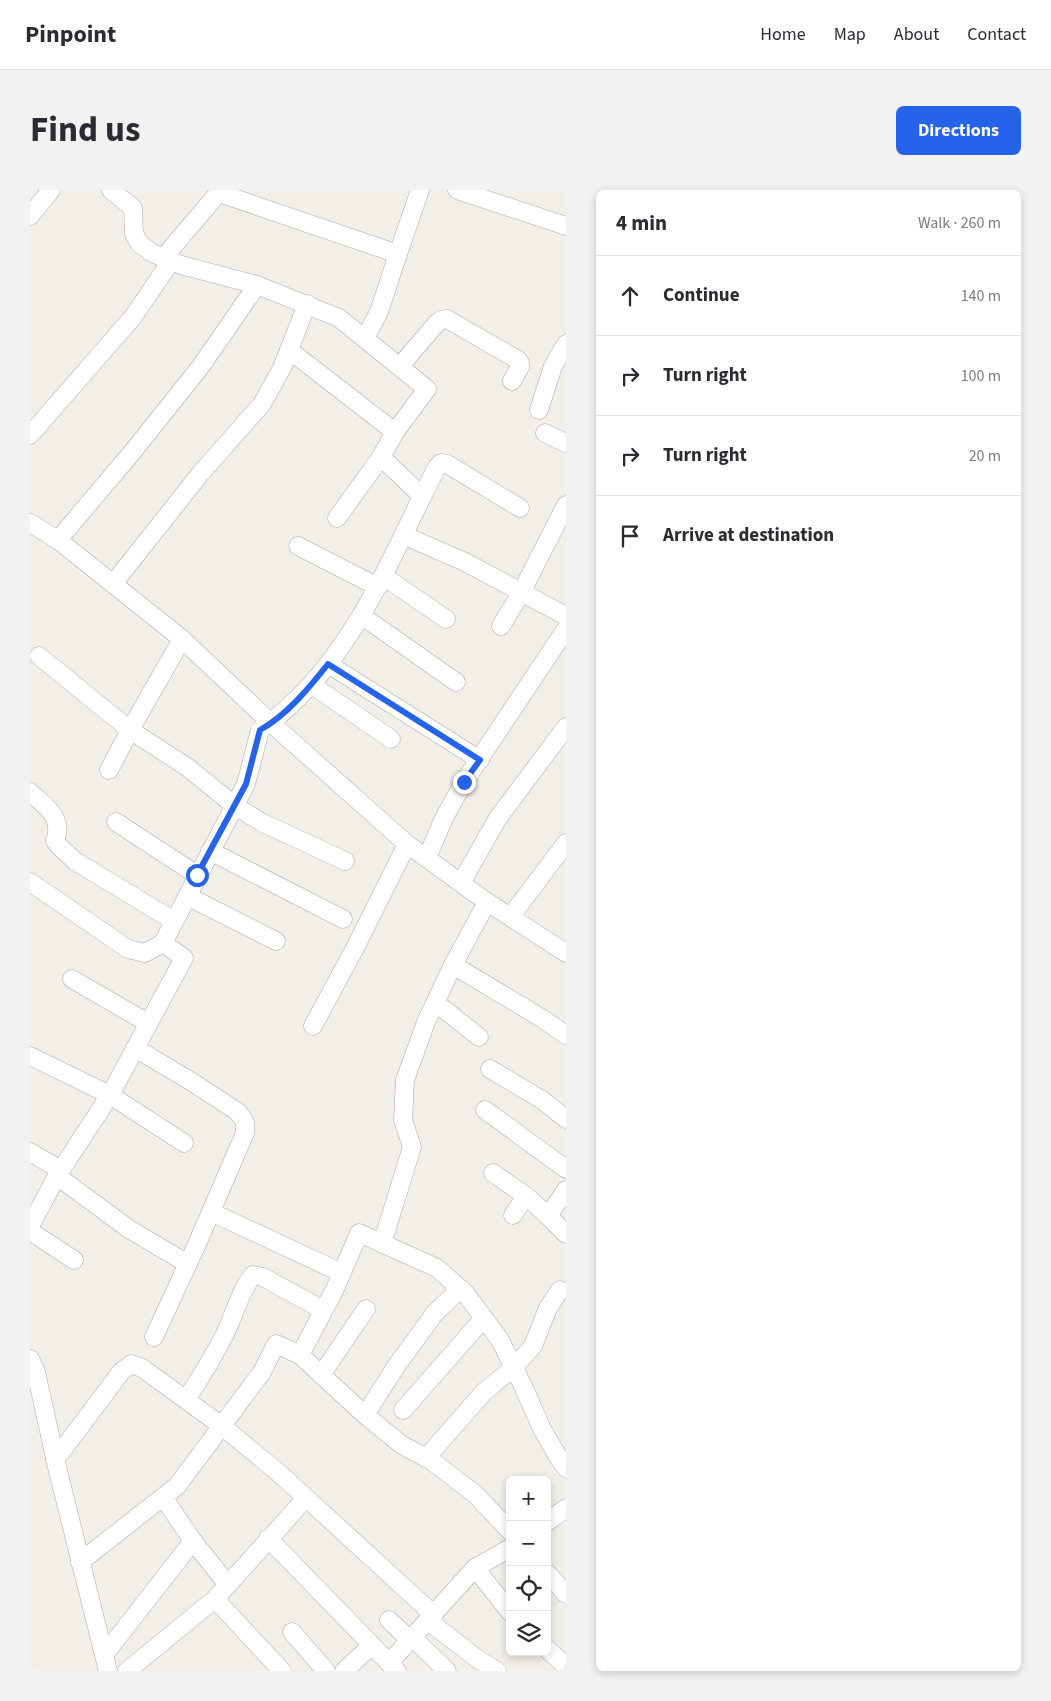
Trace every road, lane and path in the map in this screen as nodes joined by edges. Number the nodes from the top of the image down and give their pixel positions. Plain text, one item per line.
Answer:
1 (51, 190) edge
2 (111, 190) edge
3 (420, 190) edge
4 (457, 190) edge
5 (220, 192) edge
6 (30, 216) edge
7 (566, 226) edge
8 (398, 254) junction
9 (167, 259) junction
10 (257, 285) junction
11 (307, 304) junction
12 (365, 338) junction
13 (566, 344) edge
14 (289, 350) junction
15 (400, 366) junction
16 (512, 381) dead end
17 (539, 410) dead end
18 (395, 432) junction
19 (545, 432) dead end
20 (30, 435) edge
21 (566, 444) edge
22 (381, 457) junction
23 (422, 496) junction
24 (566, 505) edge
25 (520, 508) dead end
26 (337, 518) dead end
27 (30, 523) edge
28 (403, 534) junction
29 (58, 540) junction
30 (298, 546) dead end
31 (380, 581) junction
32 (114, 584) junction
33 (522, 591) junction
34 (362, 616) junction
35 (566, 616) edge
36 (446, 619) dead end
37 (501, 626) dead end
38 (566, 629) edge
39 (182, 639) junction
40 (39, 656) dead end
41 (328, 664) junction
42 (456, 682) dead end
43 (312, 684) junction
44 (271, 723) junction
45 (566, 727) edge
46 (130, 730) junction
47 (391, 739) dead end
48 (480, 760) junction
49 (109, 770) dead end
50 (30, 792) edge
51 (234, 806) junction
52 (116, 822) dead end
53 (566, 843) edge
54 (407, 844) junction
55 (210, 851) junction
56 (427, 858) junction
57 (346, 861) dead end
58 (197, 875) junction
59 (30, 882) edge
60 (461, 883) junction
61 (186, 896) junction
62 (487, 902) junction
63 (511, 916) junction
64 (343, 919) dead end
65 (174, 921) junction
66 (276, 941) dead end
67 (163, 943) junction
68 (564, 948) edge
69 (453, 965) junction
70 (72, 979) dead end
71 (436, 1003) junction
72 (148, 1023) junction
73 (313, 1026) dead end
74 (566, 1035) edge
75 (479, 1037) dead end
76 (135, 1048) junction
77 (30, 1056) edge
78 (490, 1068) dead end
79 (110, 1095) junction
80 (485, 1110) dead end
81 (566, 1119) edge
82 (184, 1143) dead end
83 (30, 1152) edge
84 (566, 1169) edge
85 (59, 1173) junction
86 (493, 1173) dead end
87 (566, 1190) edge
88 (526, 1196) junction
89 (34, 1207) edge
90 (211, 1212) junction
91 (513, 1215) dead end
92 (548, 1216) junction
93 (30, 1226) edge
94 (30, 1231) edge
95 (566, 1234) edge
96 (382, 1244) junction
97 (74, 1260) dead end
98 (188, 1264) junction
99 (342, 1273) junction
100 (460, 1289) junction
101 (560, 1290) dead end
102 (323, 1310) junction
103 (366, 1310) dead end
104 (484, 1318) junction
105 (154, 1337) dead end
106 (300, 1355) junction
107 (30, 1359) edge
108 (514, 1367) junction
109 (321, 1375) junction
110 (186, 1400) junction
111 (402, 1410) dead end
112 (365, 1415) junction
113 (222, 1426) junction
114 (426, 1458) junction
115 (55, 1460) junction
116 (566, 1468) edge
117 (163, 1497) junction
118 (306, 1498) junction
119 (566, 1508) edge
120 (548, 1521) edge
121 (506, 1527) edge
122 (268, 1538) junction
123 (193, 1541) junction
124 (506, 1550) edge
125 (80, 1562) junction
126 (475, 1568) junction
127 (551, 1577) edge
128 (228, 1585) junction
129 (566, 1594) edge
130 (215, 1599) junction
131 (509, 1611) edge
132 (431, 1618) junction
133 (389, 1620) dead end
134 (292, 1632) dead end
135 (412, 1639) junction
136 (372, 1645) junction
137 (551, 1653) edge
138 (106, 1663) edge
139 (566, 1666) edge
140 (393, 1667) edge
141 (273, 1668) edge
142 (127, 1671) edge
143 (326, 1671) edge
144 (344, 1671) edge
145 (447, 1671) edge
146 (497, 1671) edge

1 - 6 street
2 - 9 street
3 - 8 street
4 - 7 street
5 - 8 street
5 - 9 street
8 - 12 street
9 - 10 street
9 - 20 street
10 - 11 street
10 - 29 street
11 - 12 street
11 - 14 street
12 - 15 street
13 - 17 street
14 - 18 street
14 - 32 street
15 - 16 street
15 - 18 street
18 - 22 street
19 - 21 street
22 - 23 street
22 - 26 street
23 - 25 street
23 - 28 street
24 - 33 street
27 - 29 street
28 - 31 street
28 - 33 street
29 - 32 street
30 - 31 street
31 - 34 street
31 - 36 street
32 - 39 street
33 - 35 street
33 - 37 street
34 - 41 street
34 - 42 street
38 - 48 street
39 - 44 street
39 - 46 street
40 - 46 street
41 - 43 street
41 - 48 street
43 - 44 street
43 - 47 street
44 - 51 street
44 - 54 street
45 - 60 street
46 - 49 street
46 - 51 street
48 - 56 street
50 - 65 street
51 - 55 street
51 - 57 street
52 - 58 street
53 - 63 street
54 - 56 street
54 - 73 street
55 - 58 street
55 - 64 street
56 - 60 street
58 - 61 street
59 - 67 street
60 - 62 street
61 - 65 street
61 - 66 street
62 - 63 street
62 - 69 street
63 - 68 street
65 - 67 street
67 - 72 street
69 - 71 street
69 - 74 street
70 - 72 street
71 - 75 street
71 - 96 street
72 - 76 street
76 - 79 street
76 - 90 street
77 - 79 street
78 - 81 street
79 - 82 street
79 - 85 street
80 - 84 street
83 - 85 street
85 - 89 street
85 - 98 street
86 - 88 street
87 - 92 street
88 - 91 street
88 - 92 street
89 - 93 street
90 - 98 street
90 - 99 street
92 - 95 street
94 - 97 street
96 - 99 street
96 - 100 street
98 - 105 street
99 - 102 street
100 - 104 street
100 - 112 street
101 - 108 street
102 - 106 street
102 - 110 street
103 - 109 street
104 - 108 street
104 - 111 street
106 - 109 street
106 - 113 street
107 - 115 street
108 - 114 street
108 - 116 street
109 - 112 street
110 - 113 street
110 - 115 street
112 - 114 street
113 - 117 street
113 - 118 street
114 - 121 street
115 - 125 street
117 - 123 street
117 - 125 street
118 - 122 street
118 - 132 street
119 - 120 street
122 - 128 street
122 - 136 street
123 - 128 street
123 - 138 street
124 - 126 street
125 - 138 street
126 - 131 street
126 - 132 street
127 - 129 street
128 - 130 street
130 - 141 street
130 - 142 street
132 - 135 street
132 - 146 street
133 - 135 street
134 - 143 street
135 - 140 street
135 - 145 street
136 - 140 street
136 - 144 street
137 - 139 street

